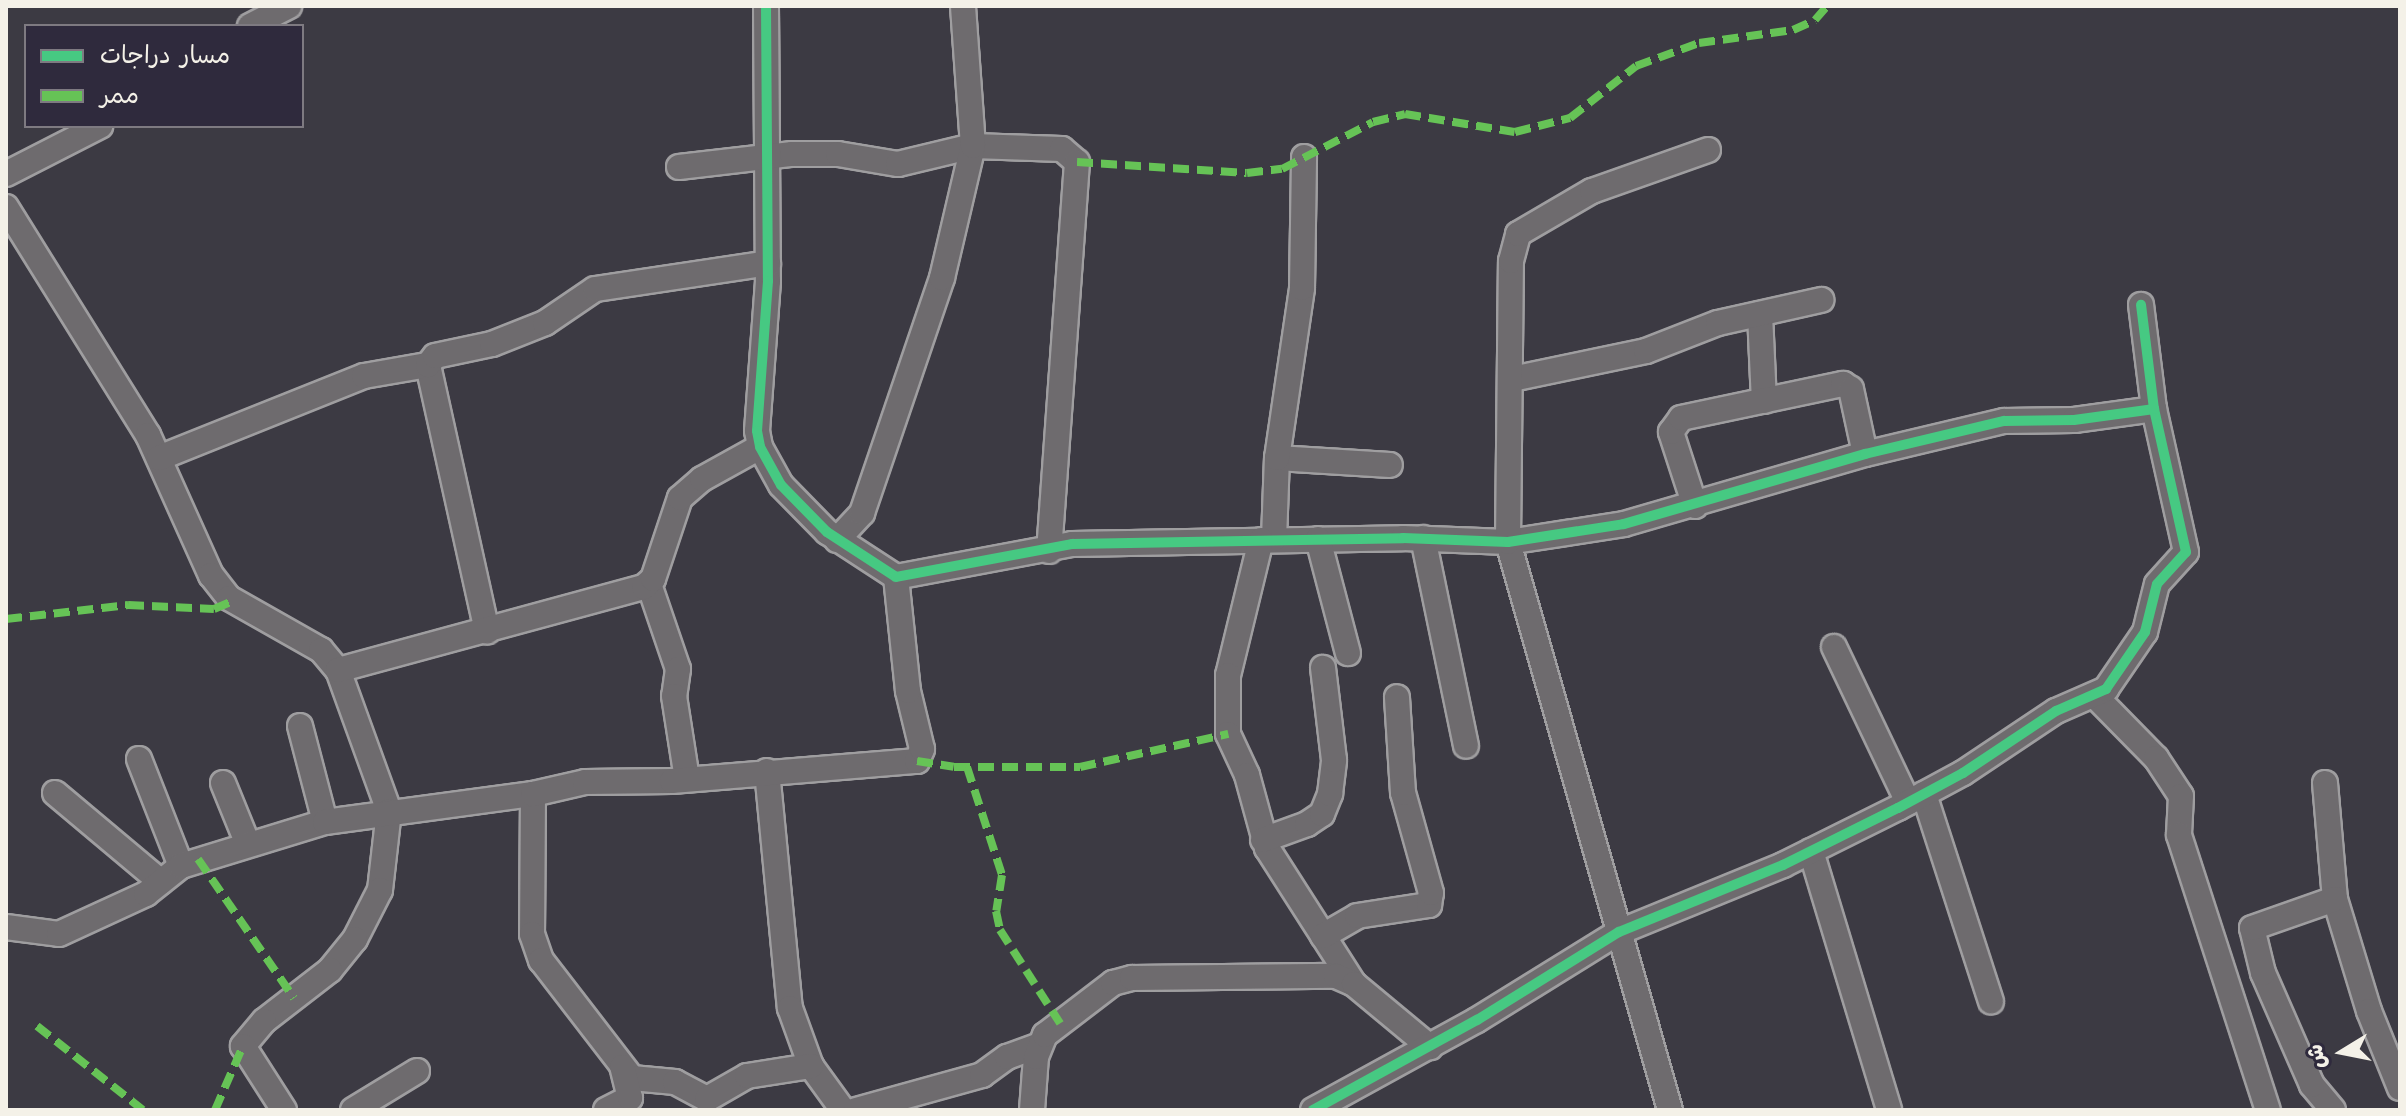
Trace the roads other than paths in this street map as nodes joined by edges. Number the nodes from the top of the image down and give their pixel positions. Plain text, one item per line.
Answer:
1 (289, 6) edge
2 (766, 6) edge
3 (963, 6) edge
4 (254, 24) edge
5 (96, 128) edge
6 (973, 146) junction
7 (1708, 150) dead end
8 (766, 156) junction
9 (1304, 157) dead end
10 (679, 167) dead end
11 (6, 174) edge
12 (6, 207) edge
13 (768, 263) junction
14 (1821, 300) dead end
15 (2141, 305) dead end
16 (1760, 314) junction
17 (428, 365) junction
18 (1512, 379) junction
19 (1764, 401) junction
20 (2154, 409) junction
21 (760, 447) junction
22 (1865, 454) junction
23 (159, 458) junction
24 (1277, 458) junction
25 (1390, 465) dead end
26 (1695, 506) junction
27 (1423, 538) junction
28 (1318, 539) junction
29 (837, 540) junction
30 (1267, 540) junction
31 (1508, 542) junction
32 (1049, 551) junction
33 (896, 577) junction
34 (649, 584) junction
35 (487, 632) junction
36 (1834, 647) dead end
37 (1348, 653) dead end
38 (1323, 668) dead end
39 (338, 670) junction
40 (2095, 696) junction
41 (1397, 697) dead end
42 (300, 726) dead end
43 (1466, 746) dead end
44 (139, 759) dead end
45 (767, 771) junction
46 (687, 779) junction
47 (223, 783) dead end
48 (2325, 783) dead end
49 (55, 793) dead end
50 (533, 794) junction
51 (1916, 798) junction
52 (389, 811) junction
53 (325, 822) junction
54 (1263, 840) junction
55 (247, 842) junction
56 (1811, 851) junction
57 (181, 866) junction
58 (161, 882) junction
59 (2335, 899) junction
60 (6, 927) edge
61 (1619, 932) junction
62 (1323, 936) junction
63 (1354, 984) junction
64 (1991, 1001) dead end
65 (1040, 1045) junction
66 (1430, 1047) junction
67 (811, 1066) junction
68 (622, 1067) junction
69 (417, 1071) dead end
70 (2400, 1088) edge
71 (284, 1110) edge
72 (353, 1110) edge
73 (606, 1110) edge
74 (843, 1110) edge
75 (856, 1110) edge
76 (1032, 1110) edge
77 (1313, 1110) edge
78 (1670, 1110) edge
79 (1889, 1110) edge
80 (2268, 1110) edge
81 (2333, 1110) edge

1 - 4 street
2 - 8 street
3 - 6 street
5 - 11 street
6 - 8 street
6 - 29 street
6 - 32 street
7 - 18 street
8 - 10 street
8 - 13 street
9 - 24 street
12 - 23 street
13 - 17 street
13 - 21 street
14 - 16 street
15 - 20 street
16 - 18 street
16 - 19 street
17 - 23 street
17 - 35 street
18 - 31 street
19 - 22 street
19 - 26 street
20 - 22 street
20 - 40 street
21 - 29 street
21 - 34 street
22 - 26 street
23 - 39 street
24 - 25 street
24 - 30 street
26 - 31 street
27 - 28 street
27 - 31 street
27 - 43 street
28 - 30 street
28 - 37 street
29 - 33 street
30 - 32 street
30 - 54 street
31 - 61 street
32 - 33 street
33 - 45 street
34 - 35 street
34 - 46 street
35 - 39 street
36 - 51 street
38 - 54 street
39 - 52 street
40 - 51 street
40 - 80 street
41 - 62 street
42 - 53 street
44 - 57 street
45 - 46 street
45 - 67 street
46 - 50 street
47 - 55 street
48 - 59 street
49 - 58 street
50 - 52 street
50 - 68 street
51 - 56 street
51 - 64 street
52 - 53 street
52 - 71 street
53 - 55 street
54 - 62 street
55 - 57 street
56 - 61 street
56 - 79 street
57 - 58 street
58 - 60 street
59 - 70 street
59 - 81 street
61 - 66 street
61 - 78 street
62 - 63 street
63 - 65 street
63 - 66 street
65 - 75 street
65 - 76 street
66 - 77 street
67 - 68 street
67 - 74 street
68 - 73 street
69 - 72 street

